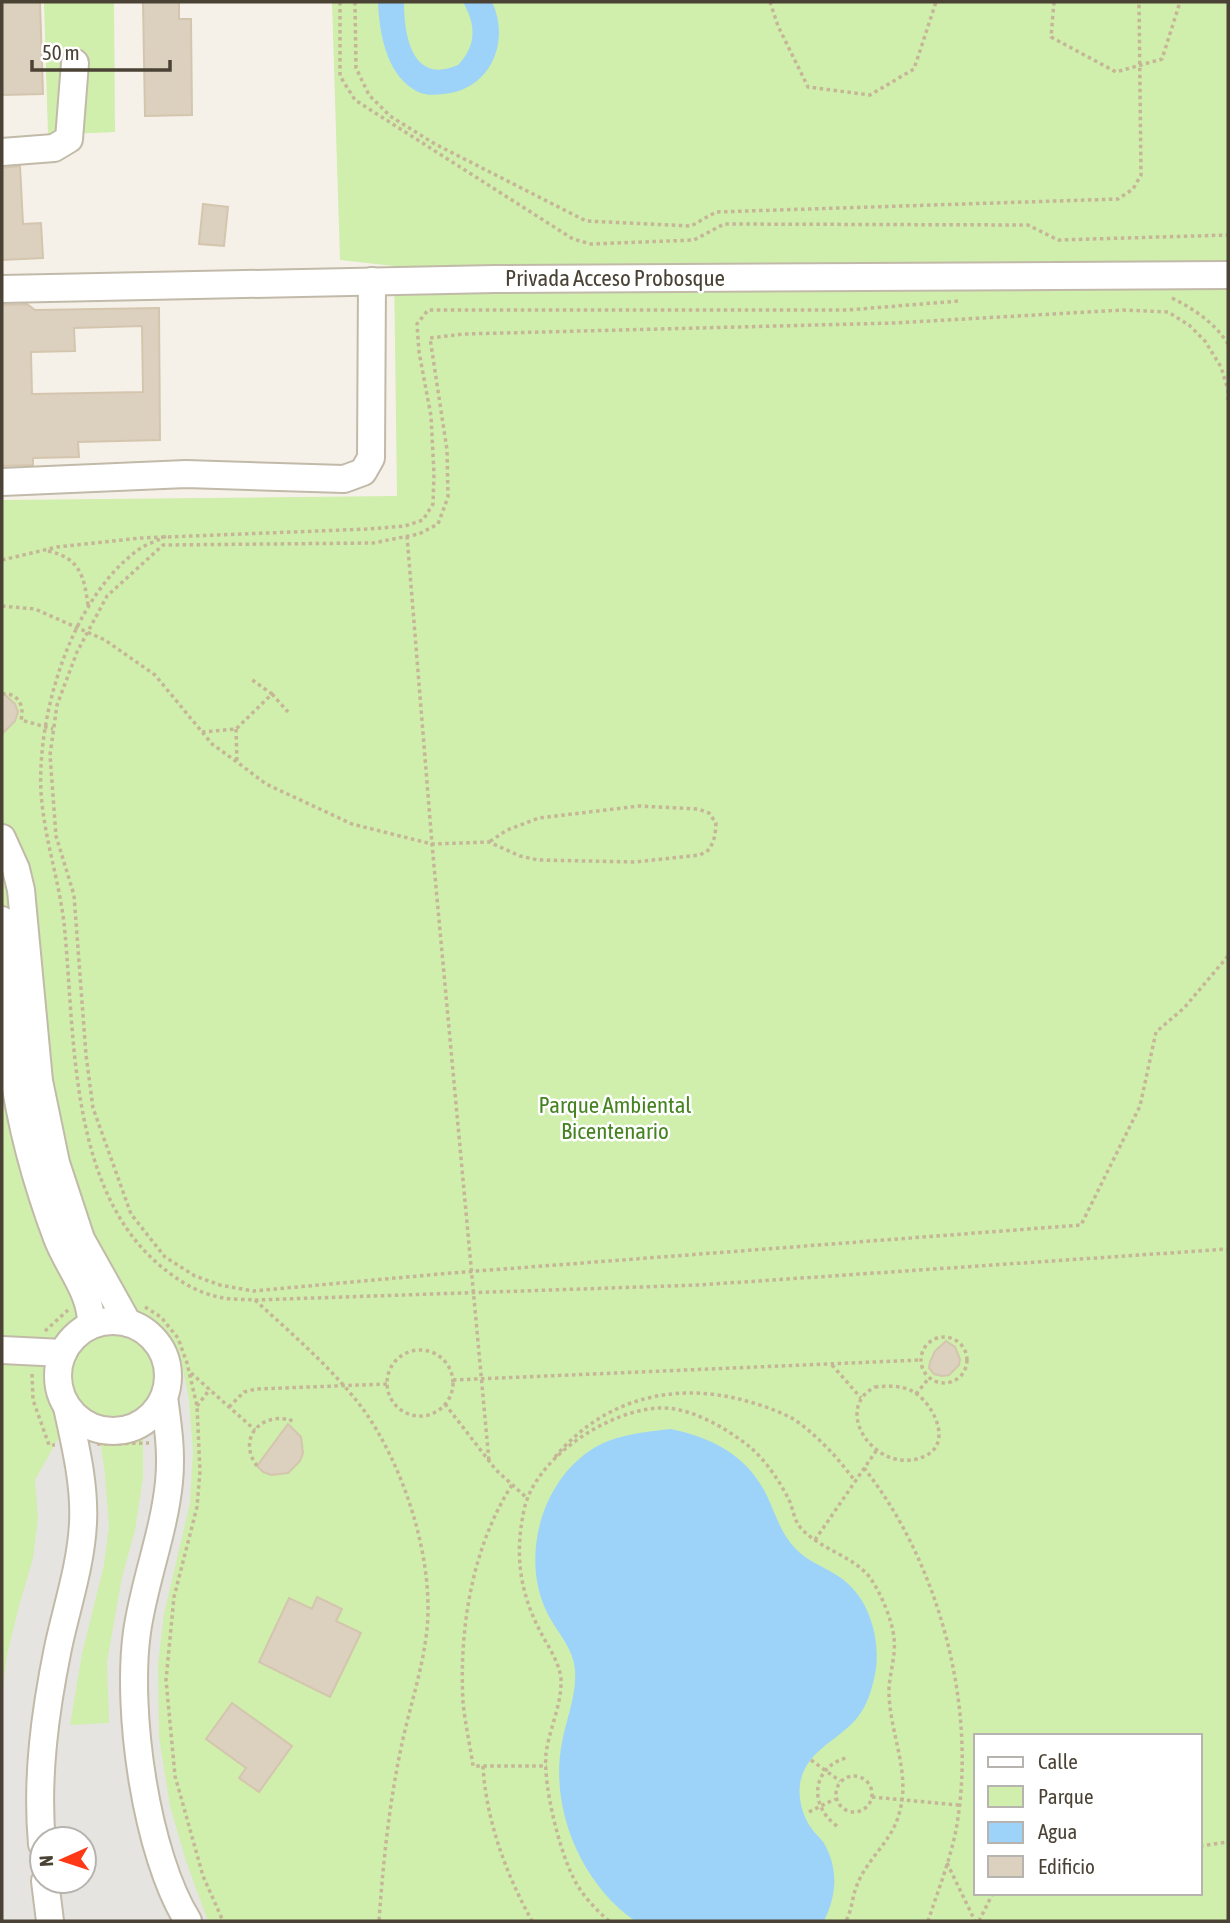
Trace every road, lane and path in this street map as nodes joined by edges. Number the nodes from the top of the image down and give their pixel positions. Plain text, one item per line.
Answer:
1 (340, 2) edge
2 (355, 2) edge
3 (770, 2) edge
4 (936, 2) edge
5 (1054, 2) edge
6 (1139, 2) edge
7 (1180, 2) edge
8 (75, 63) dead end
9 (2, 152) edge
10 (1228, 235) edge
11 (1228, 275) edge
12 (372, 281) junction
13 (2, 289) edge
14 (1167, 296) dead end
15 (971, 300) dead end
16 (1228, 344) edge
17 (1228, 400) edge
18 (2, 482) edge
19 (166, 536) junction
20 (407, 537) junction
21 (45, 550) junction
22 (2, 560) edge
23 (88, 605) junction
24 (2, 606) edge
25 (77, 628) junction
26 (88, 632) junction
27 (251, 679) dead end
28 (2, 694) edge
29 (272, 694) junction
30 (288, 712) dead end
31 (44, 726) junction
32 (53, 729) junction
33 (236, 729) junction
34 (202, 732) junction
35 (237, 762) junction
36 (2, 838) edge
37 (489, 842) junction
38 (432, 844) junction
39 (2, 920) edge
40 (1228, 957) edge
41 (1228, 1249) edge
42 (471, 1272) junction
43 (473, 1292) junction
44 (256, 1300) junction
45 (97, 1308) junction
46 (2, 1350) edge
47 (34, 1352) junction
48 (63, 1353) junction
49 (920, 1360) junction
50 (831, 1364) junction
51 (189, 1371) junction
52 (481, 1378) junction
53 (929, 1378) junction
54 (453, 1380) junction
55 (387, 1384) junction
56 (343, 1385) junction
57 (209, 1390) junction
58 (916, 1394) junction
59 (164, 1397) junction
60 (861, 1398) junction
61 (445, 1404) junction
62 (67, 1406) junction
63 (197, 1406) junction
64 (229, 1407) junction
65 (288, 1424) dead end
66 (255, 1430) junction
67 (200, 1442) junction
68 (170, 1443) junction
69 (75, 1445) junction
70 (876, 1451) junction
71 (489, 1461) junction
72 (257, 1466) dead end
73 (864, 1468) junction
74 (539, 1476) junction
75 (855, 1482) junction
76 (512, 1485) junction
77 (528, 1499) junction
78 (815, 1540) junction
79 (846, 1758) dead end
80 (811, 1760) dead end
81 (483, 1766) junction
82 (547, 1766) junction
83 (825, 1771) junction
84 (840, 1781) junction
85 (872, 1797) junction
86 (836, 1798) junction
87 (901, 1799) junction
88 (958, 1805) junction
89 (820, 1807) junction
90 (809, 1812) dead end
91 (42, 1825) edge
92 (837, 1826) dead end
93 (1228, 1843) edge
94 (1202, 1846) edge
95 (946, 1862) junction
96 (48, 1895) edge
97 (992, 1895) edge
98 (51, 1921) edge
99 (188, 1921) edge
100 (223, 1921) edge
101 (379, 1921) edge
102 (533, 1921) edge
103 (609, 1921) edge
104 (846, 1921) edge
105 (928, 1921) edge
106 (977, 1921) edge

1 - 10 path
2 - 6 path
3 - 4 path
5 - 7 path
8 - 9 lane
11 - 12 lane, Privada Acceso Probosque
12 - 13 lane, Privada Acceso Probosque
12 - 18 lane
14 - 16 path
15 - 19 path
17 - 20 path
19 - 21 path
19 - 23 path
20 - 26 path
20 - 38 path
21 - 22 path
21 - 23 path
23 - 25 path
24 - 25 path
25 - 26 path
25 - 31 path
26 - 32 path
26 - 34 path
27 - 29 path
28 - 31 path
29 - 30 path
29 - 33 path
31 - 32 path
31 - 44 path
32 - 42 path
33 - 34 path
33 - 35 path
34 - 35 path
35 - 38 path
36 - 45 lane
37 - 37 path
37 - 38 path
38 - 42 path
39 - 45 lane
40 - 42 path
41 - 43 path
42 - 43 path
43 - 44 path
43 - 52 path
44 - 56 path
45 - 47 path
45 - 48 lane
45 - 51 path
45 - 59 lane
46 - 47 lane
47 - 48 lane
47 - 69 path
48 - 62 lane
49 - 50 path
49 - 53 path
49 - 53 path
50 - 52 path
50 - 60 path
51 - 57 path
51 - 63 path
52 - 54 path
52 - 71 path
53 - 58 path
54 - 55 path
54 - 61 path
55 - 56 path
55 - 61 path
56 - 64 path
56 - 101 path
57 - 63 path
57 - 64 path
58 - 60 path
58 - 70 path
59 - 62 lane
59 - 68 lane
60 - 70 path
61 - 71 path
62 - 69 lane
63 - 67 path
64 - 66 path
65 - 66 path
66 - 72 path
67 - 68 path
67 - 100 path
68 - 69 path
68 - 99 lane
69 - 91 lane
70 - 73 path
71 - 76 path
73 - 75 path
73 - 88 path
74 - 75 path
74 - 77 path
74 - 78 path
75 - 78 path
76 - 77 path
76 - 81 path
77 - 82 path
78 - 87 path
79 - 83 path
80 - 83 path
81 - 82 path
81 - 102 path
82 - 103 path
83 - 84 path
83 - 89 path
84 - 85 path
84 - 86 path
85 - 86 path
85 - 87 path
86 - 89 path
87 - 88 path
87 - 104 path
88 - 95 path
89 - 90 path
89 - 92 path
93 - 94 path
95 - 105 path
95 - 106 path
96 - 98 lane
97 - 106 path

